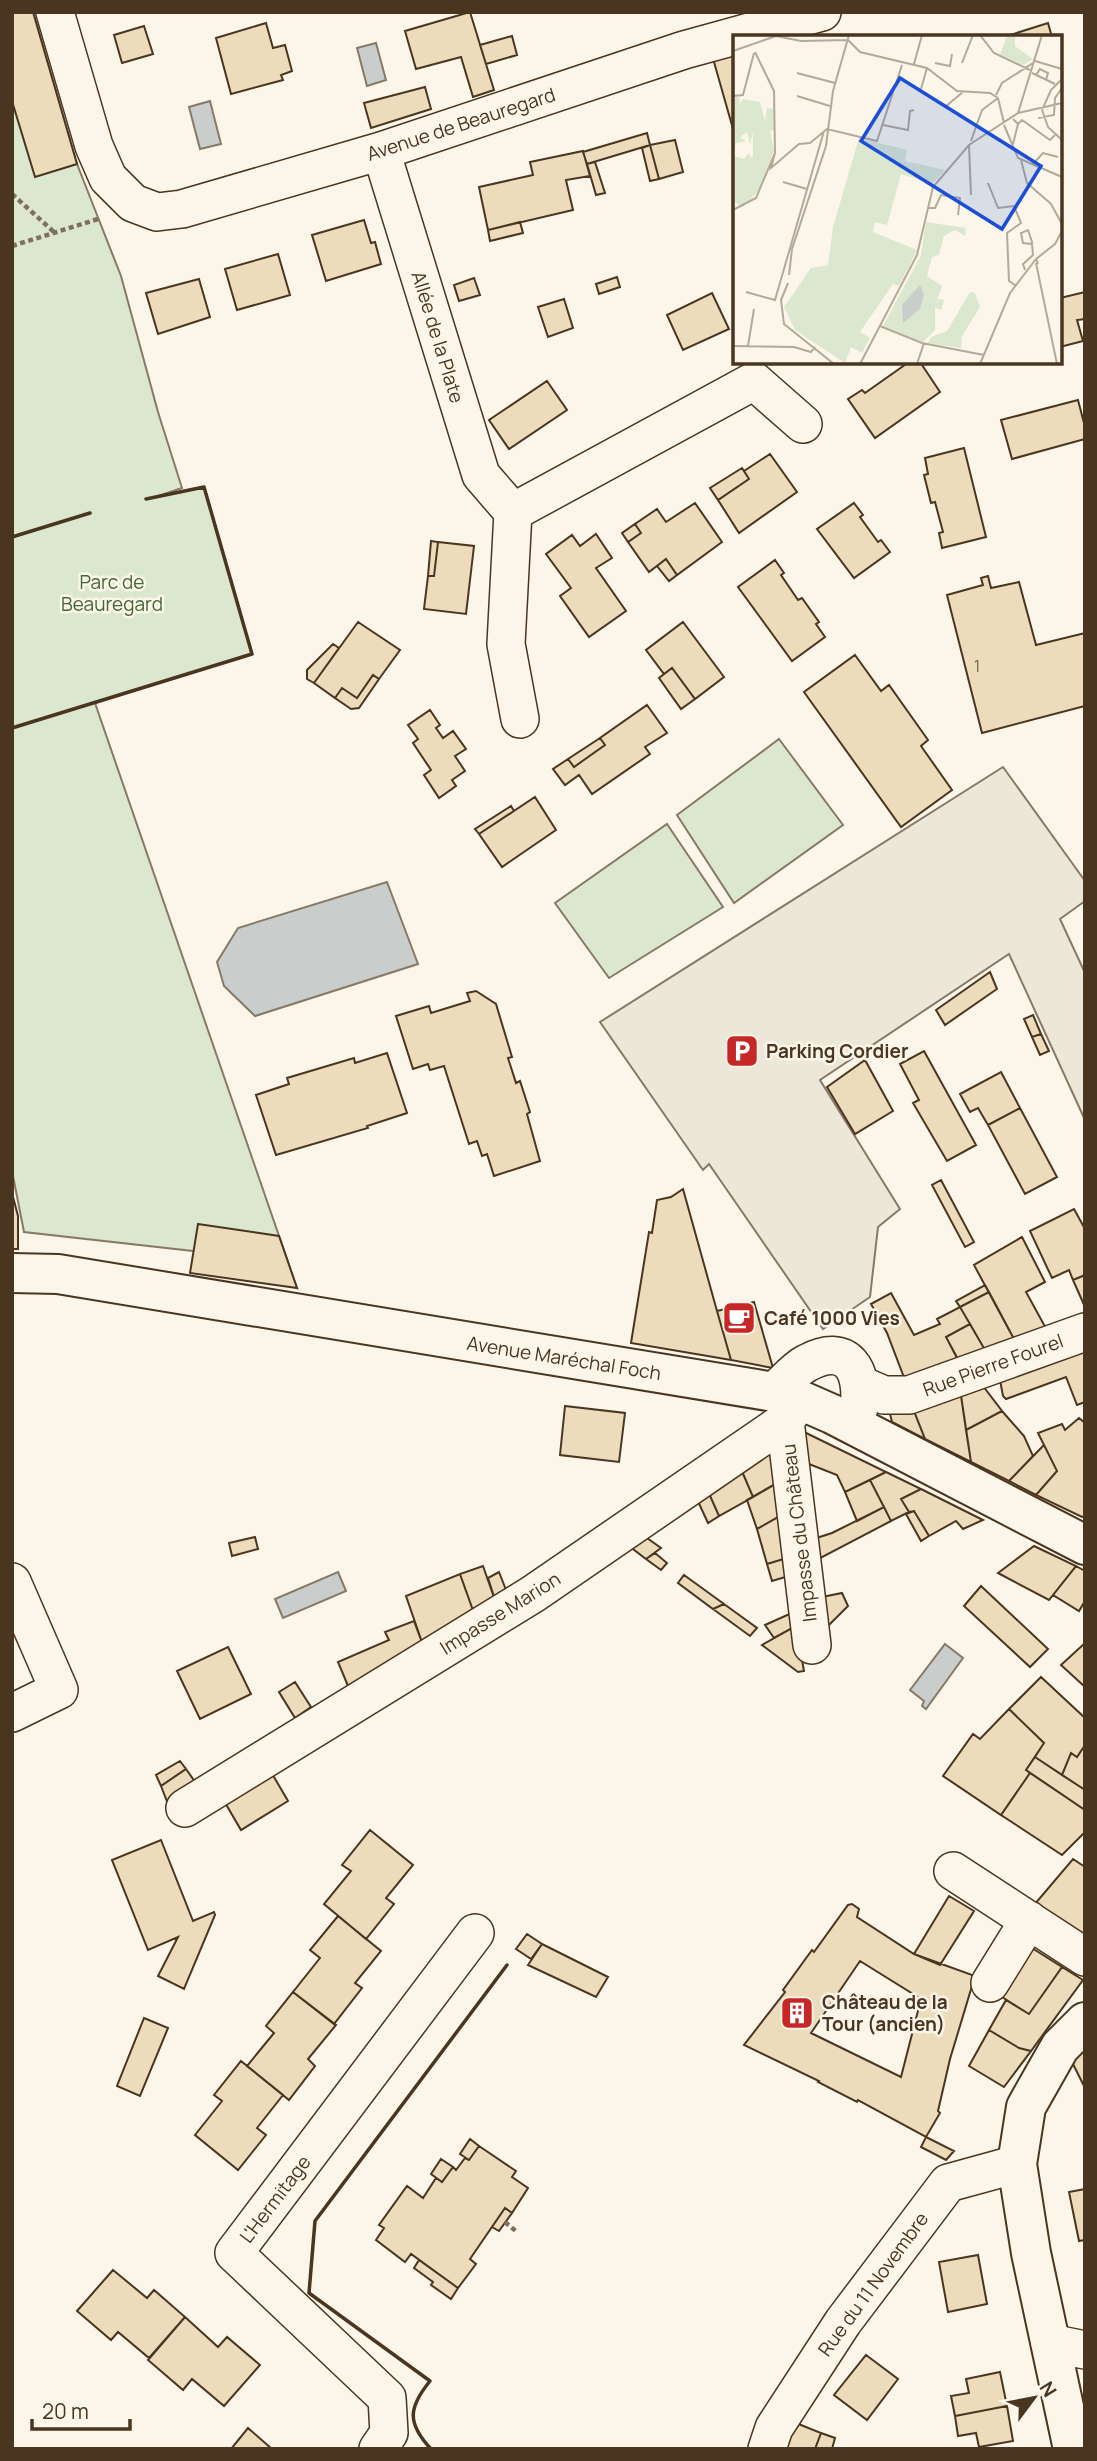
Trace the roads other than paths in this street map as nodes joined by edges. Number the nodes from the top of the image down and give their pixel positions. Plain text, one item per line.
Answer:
1 (55, 12) edge
2 (822, 12) edge
3 (738, 35) edge
4 (733, 37) edge
5 (381, 151) junction
6 (803, 424) dead end
7 (513, 512) junction
8 (520, 719) dead end
9 (12, 1273) edge
10 (1085, 1332) edge
11 (861, 1385) junction
12 (786, 1404) junction
13 (856, 1426) junction
14 (1085, 1545) edge
15 (12, 1582) edge
16 (812, 1645) dead end
17 (12, 1713) edge
18 (185, 1808) dead end
19 (953, 1871) dead end
20 (1028, 1920) junction
21 (475, 1933) dead end
22 (1085, 1957) edge
23 (989, 1983) dead end
24 (1085, 2022) edge
25 (1017, 2164) junction
26 (1068, 2346) edge
27 (378, 2449) edge
28 (767, 2449) edge
29 (1073, 2449) edge

1 - 5 street, Avenue de Beauregard
2 - 3 street, Avenue de Beauregard
4 - 5 street, Avenue de Beauregard
5 - 7 street, Allée de la Plate
6 - 7 street
7 - 8 street
9 - 12 main road, Avenue Maréchal Foch
10 - 11 street, Rue Pierre Fourel
11 - 12 street
11 - 13 street
12 - 13 main road, Avenue Maréchal Foch
12 - 16 street, Impasse du Château
12 - 18 street, Impasse Marion
13 - 14 main road, Avenue Maréchal Foch
15 - 17 street
19 - 20 street
20 - 22 street
20 - 23 street
21 - 27 street, L'Hermitage
24 - 25 main road
25 - 26 main road
25 - 28 street, Rue du 11 Novembre
26 - 29 main road

